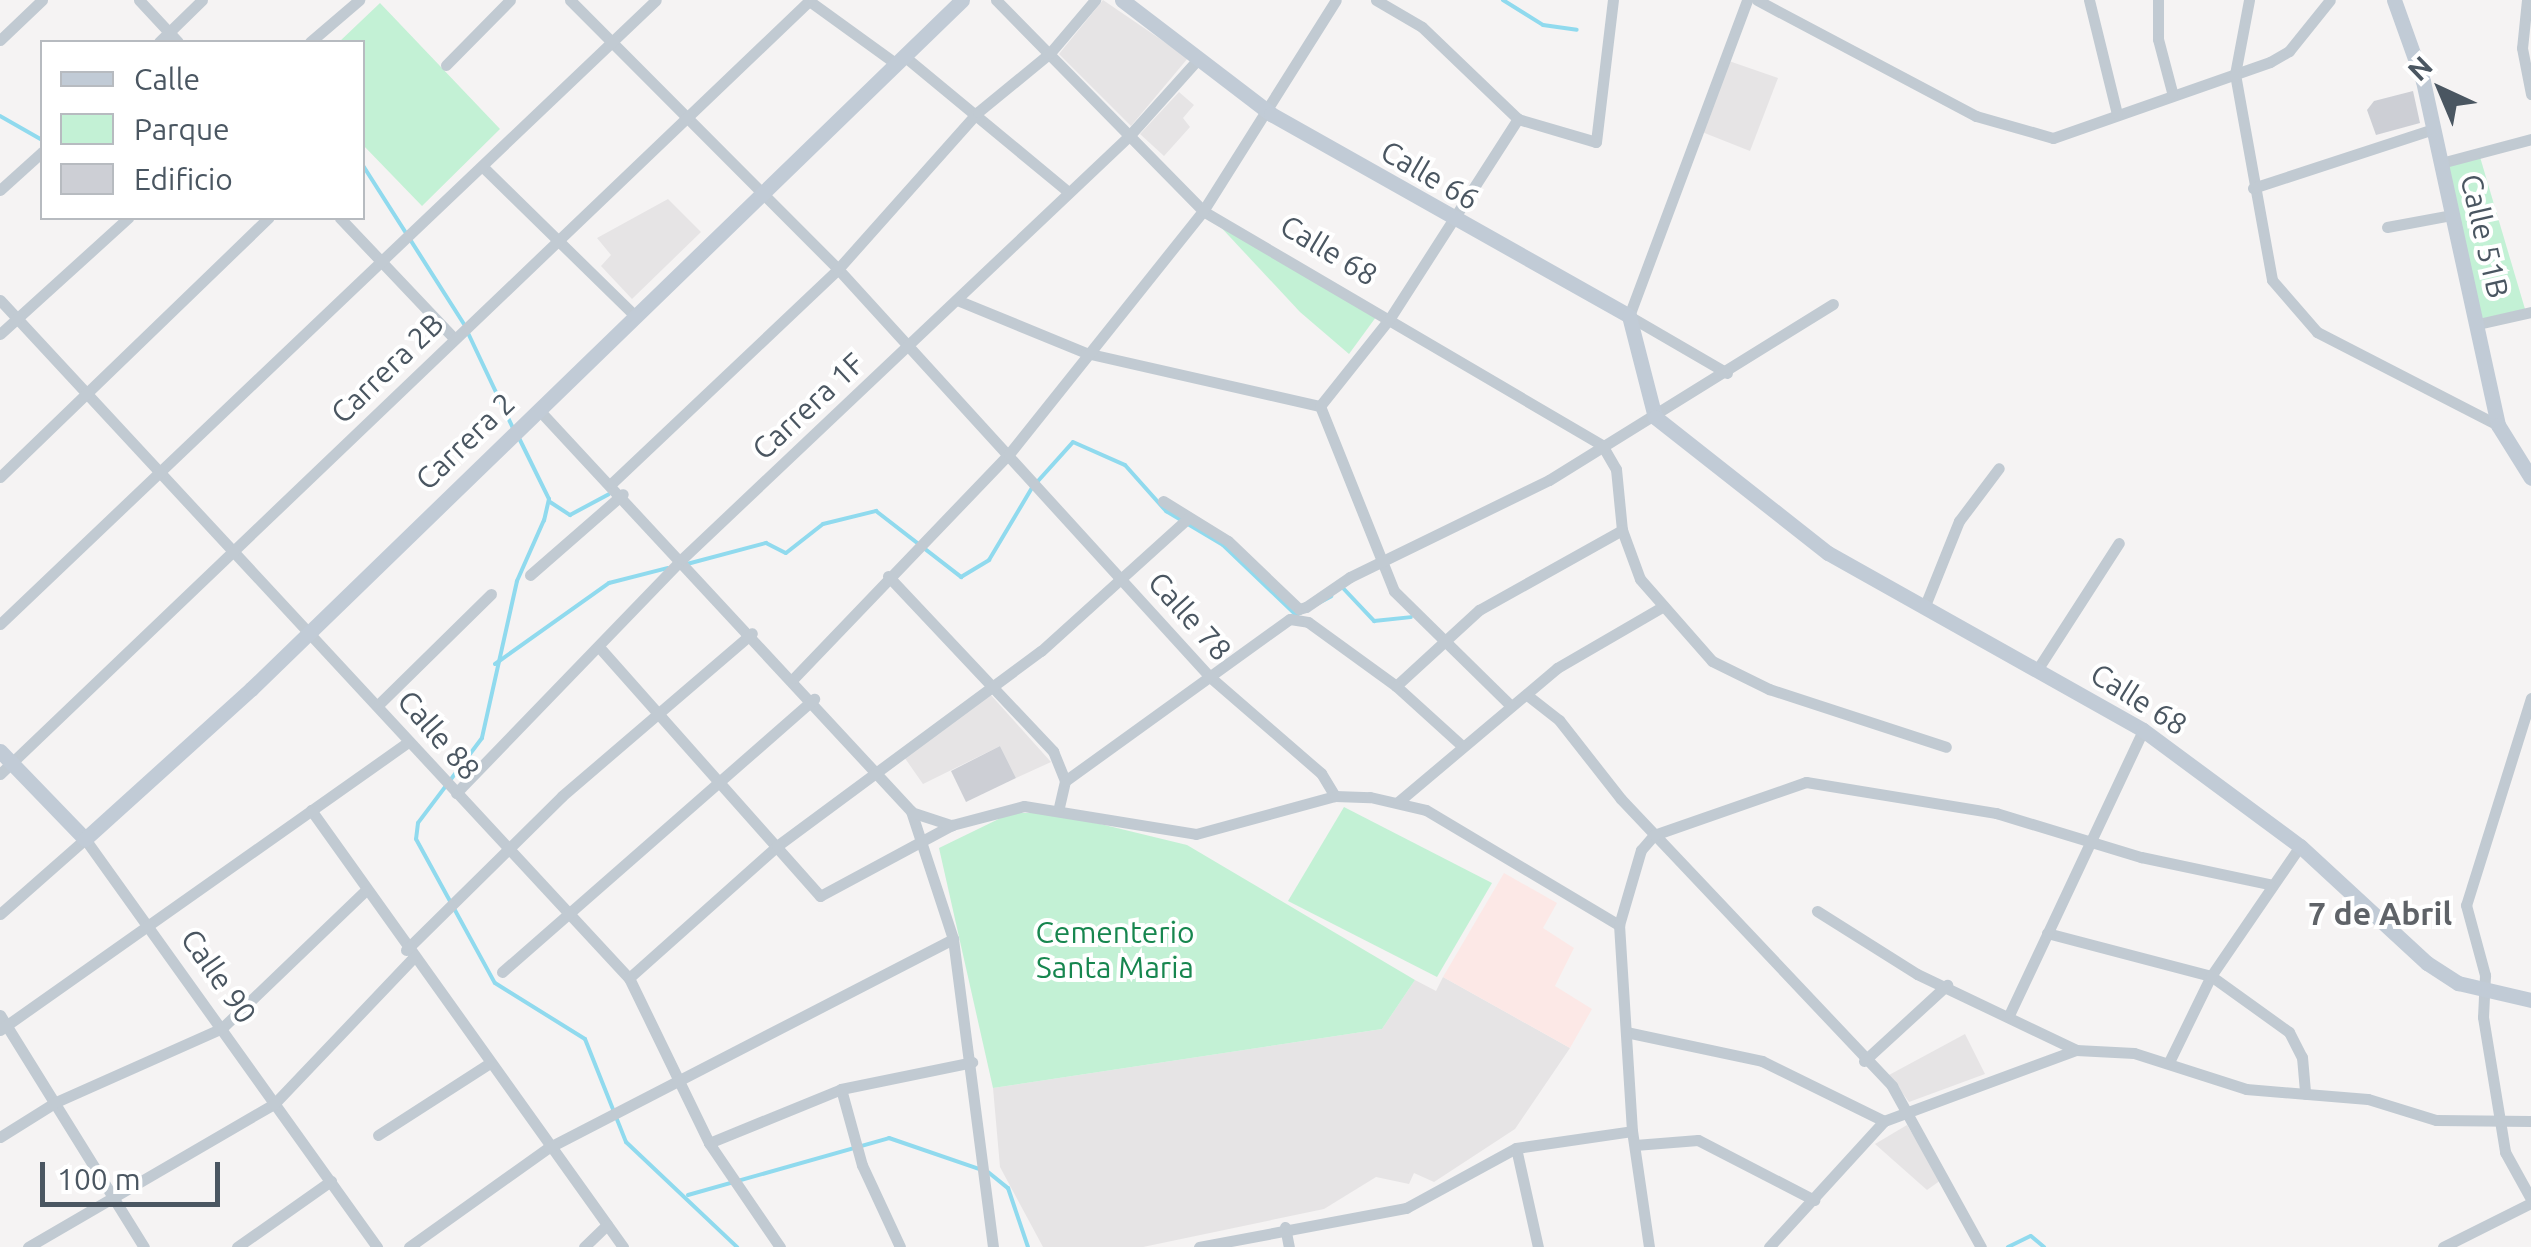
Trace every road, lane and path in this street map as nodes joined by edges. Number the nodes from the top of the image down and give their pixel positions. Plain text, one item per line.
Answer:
1 (42, 0) edge
2 (139, 0) edge
3 (202, 0) edge
4 (359, 0) edge
5 (510, 0) edge
6 (570, 0) edge
7 (656, 0) edge
8 (809, 0) edge
9 (962, 0) edge
10 (996, 0) edge
11 (1095, 0) edge
12 (1122, 0) edge
13 (1336, 0) edge
14 (1376, 0) edge
15 (1613, 0) edge
16 (1747, 0) edge
17 (1757, 0) edge
18 (2089, 0) edge
19 (2158, 0) edge
20 (2249, 0) edge
21 (2330, 0) edge
22 (2394, 0) edge
23 (2526, 0) edge
24 (174, 38) edge
25 (0, 40) edge
26 (312, 40) edge
27 (614, 42) junction
28 (1050, 54) junction
29 (899, 59) junction
30 (1198, 59) junction
31 (446, 64) dead end
32 (2236, 74) junction
33 (2172, 92) junction
34 (2531, 94) edge
35 (978, 112) junction
36 (1271, 114) junction
37 (2117, 114) junction
38 (688, 117) junction
39 (1518, 119) junction
40 (2433, 129) junction
41 (1129, 136) junction
42 (2531, 139) edge
43 (40, 154) edge
44 (2440, 163) junction
45 (484, 167) junction
46 (2253, 188) junction
47 (0, 190) edge
48 (1067, 191) junction
49 (761, 193) junction
50 (1203, 211) junction
51 (2451, 216) junction
52 (126, 220) edge
53 (266, 220) edge
54 (342, 220) edge
55 (1453, 222) junction
56 (2388, 227) dead end
57 (558, 240) junction
58 (382, 262) junction
59 (838, 269) junction
60 (0, 300) edge
61 (957, 300) junction
62 (1834, 304) dead end
63 (2531, 312) edge
64 (634, 314) junction
65 (1630, 316) junction
66 (17, 318) junction
67 (1390, 318) junction
68 (2478, 324) junction
69 (0, 334) edge
70 (456, 335) junction
71 (906, 347) junction
72 (1086, 353) junction
73 (1728, 373) junction
74 (88, 392) junction
75 (1320, 406) junction
76 (538, 409) junction
77 (1654, 417) junction
78 (2498, 425) junction
79 (1602, 445) junction
80 (1009, 454) junction
81 (1999, 468) dead end
82 (162, 469) junction
83 (0, 478) edge
84 (2531, 478) edge
85 (612, 484) junction
86 (623, 494) junction
87 (1163, 501) dead end
88 (1185, 521) junction
89 (1622, 530) junction
90 (2118, 543) dead end
91 (238, 548) junction
92 (682, 560) junction
93 (1381, 565) junction
94 (530, 575) dead end
95 (888, 576) junction
96 (1123, 580) junction
97 (490, 594) dead end
98 (1660, 608) junction
99 (1924, 608) junction
100 (1295, 614) junction
101 (0, 624) edge
102 (311, 628) junction
103 (752, 633) junction
104 (1440, 640) junction
105 (599, 648) junction
106 (2037, 670) junction
107 (1210, 677) junction
108 (794, 678) junction
109 (1396, 686) junction
110 (994, 687) junction
111 (1527, 695) junction
112 (2531, 698) edge
113 (814, 699) junction
114 (379, 704) junction
115 (1511, 706) junction
116 (656, 712) junction
117 (2143, 730) junction
118 (408, 742) junction
119 (1460, 744) junction
120 (1946, 747) dead end
121 (4, 762) edge
122 (877, 766) junction
123 (717, 780) junction
124 (1065, 781) junction
125 (451, 787) junction
126 (1335, 796) junction
127 (1398, 802) junction
128 (1059, 806) junction
129 (311, 810) junction
130 (911, 811) junction
131 (952, 826) junction
132 (1654, 835) junction
133 (2088, 836) junction
134 (85, 838) junction
135 (927, 842) junction
136 (777, 846) junction
137 (2300, 846) junction
138 (509, 848) junction
139 (2270, 884) junction
140 (365, 891) junction
141 (1816, 911) dead end
142 (570, 913) junction
143 (0, 914) edge
144 (148, 926) junction
145 (1619, 926) junction
146 (2047, 934) junction
147 (953, 939) junction
148 (409, 955) junction
149 (502, 972) dead end
150 (2210, 976) junction
151 (629, 978) junction
152 (1947, 984) junction
153 (2484, 992) junction
154 (2531, 1000) edge
155 (2010, 1013) junction
156 (2, 1024) edge
157 (222, 1028) junction
158 (1626, 1032) junction
159 (2076, 1050) junction
160 (1864, 1061) junction
161 (972, 1062) junction
162 (2169, 1062) junction
163 (488, 1064) junction
164 (680, 1084) junction
165 (841, 1089) junction
166 (2304, 1094) junction
167 (56, 1102) junction
168 (274, 1104) junction
169 (1909, 1113) junction
170 (1884, 1121) junction
171 (2531, 1121) edge
172 (2500, 1124) junction
173 (1632, 1131) junction
174 (378, 1135) dead end
175 (0, 1136) edge
176 (709, 1143) junction
177 (1635, 1145) junction
178 (548, 1148) junction
179 (1516, 1148) junction
180 (331, 1181) junction
181 (111, 1196) junction
182 (1814, 1200) junction
183 (2531, 1201) edge
184 (607, 1225) junction
185 (1285, 1227) junction
186 (28, 1247) edge
187 (144, 1247) edge
188 (237, 1247) edge
189 (377, 1247) edge
190 (409, 1247) edge
191 (584, 1247) edge
192 (624, 1247) edge
193 (780, 1247) edge
194 (900, 1247) edge
195 (993, 1247) edge
196 (1199, 1247) edge
197 (1289, 1247) edge
198 (1538, 1247) edge
199 (1649, 1247) edge
200 (1769, 1247) edge
201 (1981, 1247) edge
202 (2443, 1247) edge

1 - 25 street
2 - 24 street
3 - 24 street
4 - 26 street
5 - 31 street
6 - 27 street, Calle 78
7 - 27 street
8 - 29 street
8 - 38 street, Carrera 2B
9 - 29 street, Carrera 2
10 - 28 street, Calle 68
11 - 28 street
12 - 30 street, Calle 66
13 - 36 street
14 - 39 street
15 - 39 street
16 - 65 street
17 - 37 street
18 - 37 street
19 - 33 street
20 - 32 street
21 - 32 street
22 - 40 street, Calle 51B
23 - 34 street
27 - 38 street, Calle 78
27 - 45 street
28 - 35 street
28 - 41 street, Calle 68
29 - 35 street
29 - 49 street, Carrera 2
30 - 36 street, Calle 66
30 - 41 street, Carrera 1F
32 - 33 street
32 - 46 street
33 - 37 street
35 - 48 street
35 - 59 street
36 - 50 street
36 - 55 street, Calle 66
38 - 49 street, Calle 78
38 - 57 street, Carrera 2B
39 - 55 street
40 - 44 street, Calle 51B
40 - 46 street
41 - 48 street, Carrera 1F
41 - 50 street, Calle 68
42 - 44 street
43 - 47 street
44 - 51 street, Calle 51B
45 - 57 street
45 - 58 street
46 - 78 street
48 - 61 street, Carrera 1F
49 - 59 street, Calle 78
49 - 64 street, Carrera 2
50 - 67 street, Calle 68
50 - 72 street
51 - 56 street
51 - 68 street, Calle 51B
52 - 66 street
53 - 74 street
54 - 58 street
55 - 65 street, Calle 66
55 - 67 street
57 - 64 street
57 - 70 street, Carrera 2B
58 - 70 street
58 - 82 street
59 - 71 street, Calle 78
59 - 85 street
60 - 66 street, Calle 88
61 - 71 street, Carrera 1F
61 - 72 street
62 - 73 street
63 - 68 street
64 - 76 street, Carrera 2
65 - 73 street, Calle 66
65 - 77 street
66 - 69 street
66 - 74 street, Calle 88
67 - 75 street
67 - 79 street, Calle 68
68 - 78 street, Calle 51B
70 - 91 street, Carrera 2B
71 - 80 street, Calle 78
71 - 92 street, Carrera 1F
72 - 75 street
72 - 80 street
73 - 77 street
74 - 82 street, Calle 88
74 - 83 street
75 - 93 street
76 - 85 street
76 - 102 street, Carrera 2
77 - 79 street
77 - 99 street, Calle 68
78 - 84 street, Calle 51B
79 - 89 street
79 - 93 street
80 - 95 street
80 - 96 street, Calle 78
81 - 99 street
82 - 91 street, Calle 88
82 - 101 street
85 - 86 street
86 - 92 street
86 - 94 street
87 - 88 street
88 - 96 street
88 - 100 street
89 - 98 street
89 - 104 street
90 - 106 street
91 - 102 street, Calle 88
91 - 121 street, Carrera 2B
92 - 103 street
92 - 105 street, Carrera 1F
93 - 100 street
93 - 104 street
95 - 108 street
95 - 110 street
96 - 107 street, Calle 78
96 - 110 street
97 - 114 street
98 - 111 street
98 - 120 street
99 - 106 street, Calle 68
100 - 107 street
100 - 109 street
102 - 114 street, Calle 88
102 - 134 street, Carrera 2
103 - 108 street
103 - 116 street
104 - 109 street
104 - 115 street
105 - 116 street
105 - 125 street, Carrera 1F
106 - 117 street, Calle 68
107 - 124 street
107 - 126 street, Calle 78
108 - 113 street
109 - 119 street
110 - 122 street
110 - 124 street
111 - 115 street
111 - 132 street
112 - 153 street
113 - 122 street
113 - 123 street
114 - 118 street, Calle 88
115 - 119 street
116 - 123 street
116 - 138 street
117 - 133 street
117 - 137 street, Calle 68
118 - 125 street, Calle 88
118 - 129 street
119 - 127 street
121 - 134 street, Calle 90
122 - 130 street
122 - 136 street
123 - 136 street
123 - 142 street
124 - 128 street
125 - 138 street, Calle 88
126 - 127 street
126 - 128 street
127 - 145 street
128 - 131 street
129 - 140 street
129 - 144 street
130 - 131 street
130 - 135 street
131 - 135 street
132 - 133 street
132 - 145 street
132 - 160 street
133 - 139 street
133 - 146 street
134 - 143 street, Carrera 2
134 - 144 street, Calle 90
135 - 136 street
135 - 147 street
136 - 151 street
137 - 139 street
137 - 153 street, Calle 68
138 - 142 street, Calle 88
138 - 148 street
139 - 150 street
140 - 148 street
140 - 157 street
141 - 152 street
142 - 149 street
142 - 151 street, Calle 88
144 - 156 street
144 - 157 street, Calle 90
145 - 158 street
146 - 150 street
146 - 155 street
147 - 161 street
147 - 164 street
148 - 163 street
148 - 168 street
150 - 162 street
150 - 166 street
151 - 164 street, Calle 88
152 - 155 street
152 - 160 street
153 - 154 street, Calle 68
153 - 172 street
155 - 159 street
156 - 167 street
157 - 167 street
157 - 168 street, Calle 90
158 - 170 street
158 - 173 street
159 - 162 street
159 - 169 street
160 - 169 street
161 - 165 street
161 - 195 street
162 - 166 street
163 - 174 street
163 - 178 street
164 - 176 street, Calle 88
164 - 178 street
165 - 176 street
165 - 194 street
166 - 172 street
167 - 175 street
167 - 181 street
168 - 180 street, Calle 90
168 - 181 street
169 - 170 street
169 - 201 street
170 - 182 street
171 - 172 street
172 - 183 street
173 - 177 street
173 - 179 street
176 - 193 street, Calle 88
177 - 182 street
177 - 199 street
178 - 184 street
178 - 190 street
179 - 185 street
179 - 198 street
180 - 188 street
180 - 189 street, Calle 90
181 - 186 street
181 - 187 street
182 - 200 street
183 - 202 street
184 - 191 street
184 - 192 street
185 - 196 street
185 - 197 street

